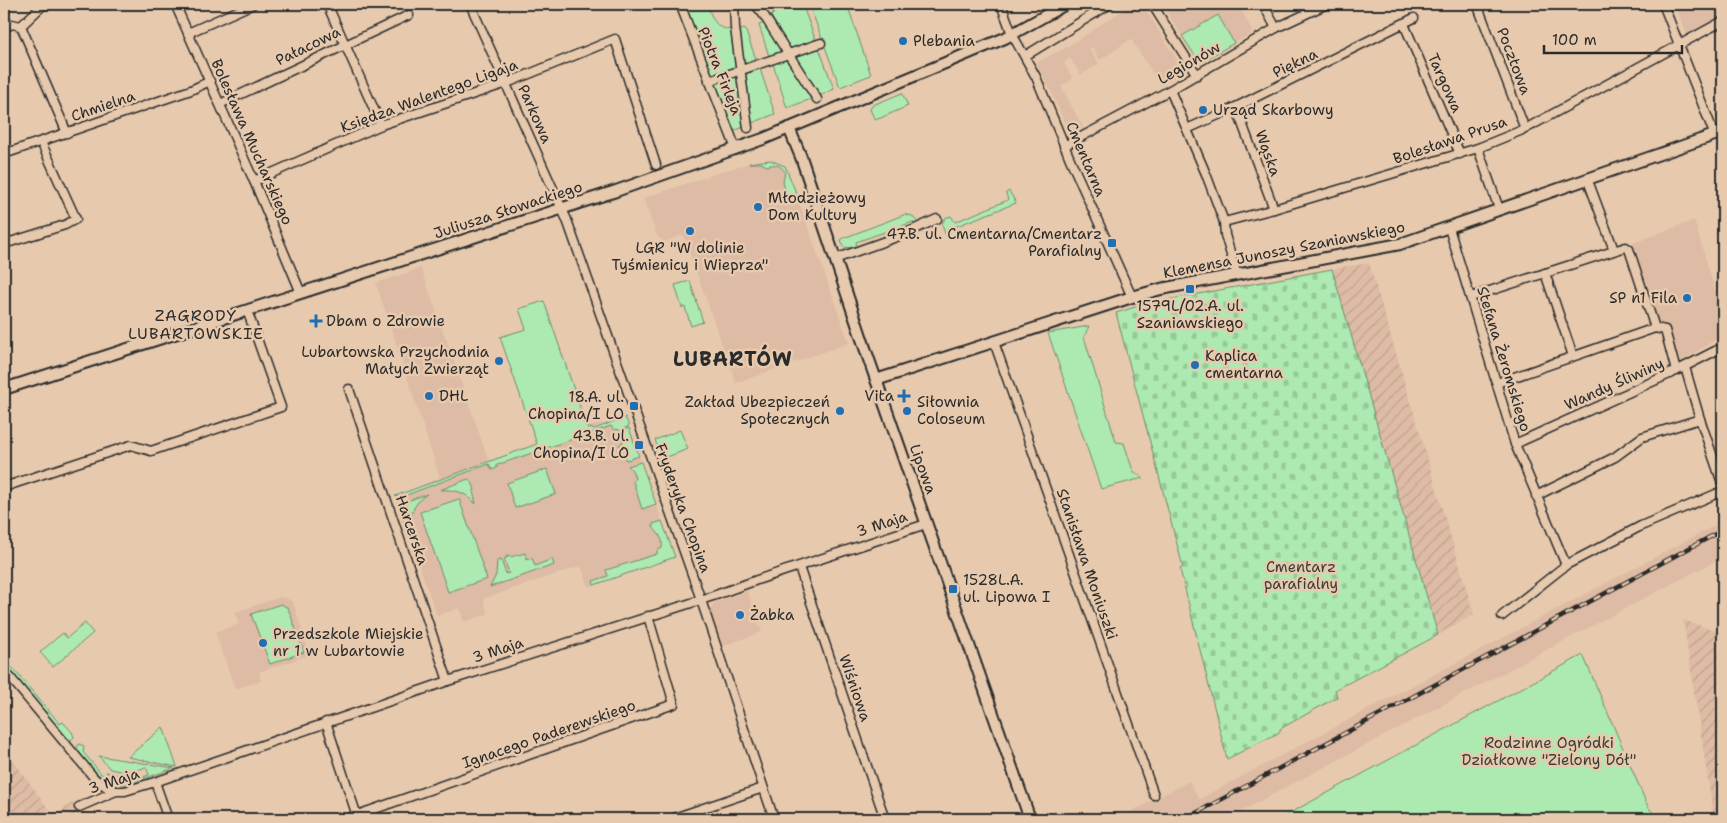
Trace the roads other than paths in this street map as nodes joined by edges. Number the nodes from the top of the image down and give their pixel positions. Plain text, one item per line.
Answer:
1 (44, 4) edge
2 (175, 4) edge
3 (327, 4) edge
4 (470, 4) edge
5 (680, 4) edge
6 (734, 4) edge
7 (755, 4) edge
8 (1001, 4) edge
9 (1110, 4) edge
10 (1152, 4) edge
11 (1263, 4) edge
12 (1328, 4) edge
13 (1477, 4) edge
14 (1662, 4) edge
15 (248, 5) edge
16 (1062, 5) edge
17 (409, 15) dead end
18 (1414, 18) dead end
19 (1723, 22) edge
20 (1404, 24) junction
21 (21, 26) junction
22 (4, 28) edge
23 (1276, 28) junction
24 (188, 33) junction
25 (1012, 34) junction
26 (821, 43) dead end
27 (345, 44) junction
28 (1680, 46) junction
29 (788, 54) junction
30 (1025, 56) junction
31 (740, 70) junction
32 (1197, 75) junction
33 (709, 81) junction
34 (210, 82) junction
35 (506, 83) junction
36 (1170, 90) junction
37 (817, 99) dead end
38 (220, 104) junction
39 (1236, 107) junction
40 (381, 125) junction
41 (748, 128) dead end
42 (789, 128) junction
43 (1525, 129) junction
44 (1187, 130) junction
45 (67, 133) junction
46 (1719, 134) edge
47 (41, 142) junction
48 (1064, 146) junction
49 (1478, 148) junction
50 (736, 149) junction
51 (4, 154) edge
52 (1460, 154) junction
53 (656, 165) dead end
54 (1587, 178) junction
55 (254, 182) junction
56 (562, 208) junction
57 (1274, 209) junction
58 (1499, 210) junction
59 (937, 219) dead end
60 (1224, 222) junction
61 (1450, 228) junction
62 (4, 244) edge
63 (1614, 250) junction
64 (835, 259) junction
65 (1237, 274) junction
66 (1545, 274) junction
67 (301, 293) junction
68 (1132, 297) junction
69 (1471, 297) junction
70 (247, 310) junction
71 (1655, 328) junction
72 (994, 342) junction
73 (1723, 347) edge
74 (1573, 356) junction
75 (1685, 367) junction
76 (1676, 371) junction
77 (876, 380) junction
78 (1497, 383) junction
79 (4, 389) edge
80 (350, 389) dead end
81 (1700, 419) junction
82 (1515, 444) junction
83 (1723, 486) edge
84 (4, 487) edge
85 (1723, 490) edge
86 (1536, 496) junction
87 (926, 524) junction
88 (1566, 566) junction
89 (799, 567) junction
90 (701, 600) junction
91 (648, 616) junction
92 (1502, 616) dead end
93 (4, 670) edge
94 (448, 680) junction
95 (326, 722) junction
96 (155, 782) junction
97 (763, 788) junction
98 (116, 791) junction
99 (1154, 795) dead end
100 (80, 807) dead end
101 (357, 816) junction
102 (168, 819) edge
103 (346, 819) edge
104 (671, 819) edge
105 (774, 819) edge
106 (885, 819) edge
107 (1030, 819) edge

1 - 21 street
2 - 24 street, Bolesława Mucharskiego
3 - 27 street
4 - 35 street, Parkowa
5 - 33 street, Piotra Firleja
6 - 31 street
7 - 29 street
8 - 25 street, Cmentarna
9 - 30 street
10 - 32 street
11 - 23 street
12 - 23 street, Legionów
13 - 43 street, Pocztowa
14 - 28 street
15 - 24 street
16 - 25 street, Juliusza Słowackiego
17 - 27 street, Pałacowa
18 - 20 street, Piękna
19 - 28 street, Bolesława Prusa
20 - 39 street, Piękna
20 - 52 street, Targowa
21 - 22 street
21 - 45 street
23 - 32 street, Legionów
24 - 34 street, Bolesława Mucharskiego
25 - 30 street, Cmentarna
25 - 42 street, Juliusza Słowackiego
26 - 29 street
27 - 38 street, Pałacowa
27 - 40 street
28 - 43 street, Bolesława Prusa
28 - 46 street
29 - 31 street
29 - 37 street
30 - 48 street, Cmentarna
31 - 33 street
31 - 41 street
32 - 36 street, Legionów
33 - 50 street, Piotra Firleja
34 - 38 street, Bolesława Mucharskiego
34 - 45 street, Chmielna
35 - 40 street, Księdza Walentego Ligaja
35 - 53 street, Księdza Walentego Ligaja
35 - 56 street, Parkowa
36 - 44 street
36 - 48 street, Legionów
38 - 55 street, Bolesława Mucharskiego
39 - 44 street, Piękna
39 - 57 street, Wąska
40 - 55 street, Księdza Walentego Ligaja
42 - 50 street, Juliusza Słowackiego
42 - 64 street, Lipowa
43 - 49 street, Bolesława Prusa
44 - 60 street
45 - 47 street, Chmielna
46 - 54 street, Klemensa Junoszy Szaniawskiego
47 - 51 street, Chmielna
47 - 62 street
48 - 68 street, Cmentarna
49 - 52 street, Bolesława Prusa
49 - 58 street
50 - 56 street, Juliusza Słowackiego
52 - 57 street, Bolesława Prusa
54 - 58 street, Klemensa Junoszy Szaniawskiego
54 - 63 street
55 - 67 street, Bolesława Mucharskiego
56 - 67 street, Juliusza Słowackiego
56 - 90 street, Fryderyka Chopina
57 - 60 street, Bolesława Prusa
58 - 61 street, Klemensa Junoszy Szaniawskiego
59 - 64 street
60 - 65 street
61 - 65 street, Klemensa Junoszy Szaniawskiego
61 - 69 street, Stefana Żeromskiego
63 - 66 street
63 - 71 street
64 - 77 street, Lipowa
65 - 68 street, Klemensa Junoszy Szaniawskiego
66 - 69 street
66 - 74 street
67 - 70 street, Juliusza Słowackiego
68 - 72 street, Klemensa Junoszy Szaniawskiego
69 - 78 street, Stefana Żeromskiego
70 - 79 street, Juliusza Słowackiego
70 - 84 street
71 - 74 street
71 - 76 street
72 - 77 street, Klemensa Junoszy Szaniawskiego
72 - 99 street, Stanisława Moniuszki
73 - 75 street, Wandy Śliwiny
74 - 78 street
75 - 76 street, Wandy Śliwiny
75 - 81 street
76 - 82 street, Wandy Śliwiny
77 - 87 street, Lipowa
78 - 82 street, Stefana Żeromskiego
80 - 94 street, Harcerska
81 - 83 street
81 - 86 street
82 - 86 street, Stefana Żeromskiego
85 - 88 street
86 - 88 street, Stefana Żeromskiego
87 - 89 street, 3 Maja
87 - 107 street, Lipowa
88 - 92 street
89 - 90 street, 3 Maja
89 - 106 street, Wiśniowa
90 - 91 street, 3 Maja
90 - 97 street, Fryderyka Chopina
91 - 94 street, 3 Maja
91 - 101 street, Ignacego Paderewskiego
93 - 98 street
94 - 95 street, 3 Maja
95 - 96 street, 3 Maja
95 - 101 street
96 - 98 street, 3 Maja
96 - 102 street
97 - 104 street
97 - 105 street, Fryderyka Chopina
98 - 100 street, 3 Maja
101 - 103 street, Ignacego Paderewskiego

